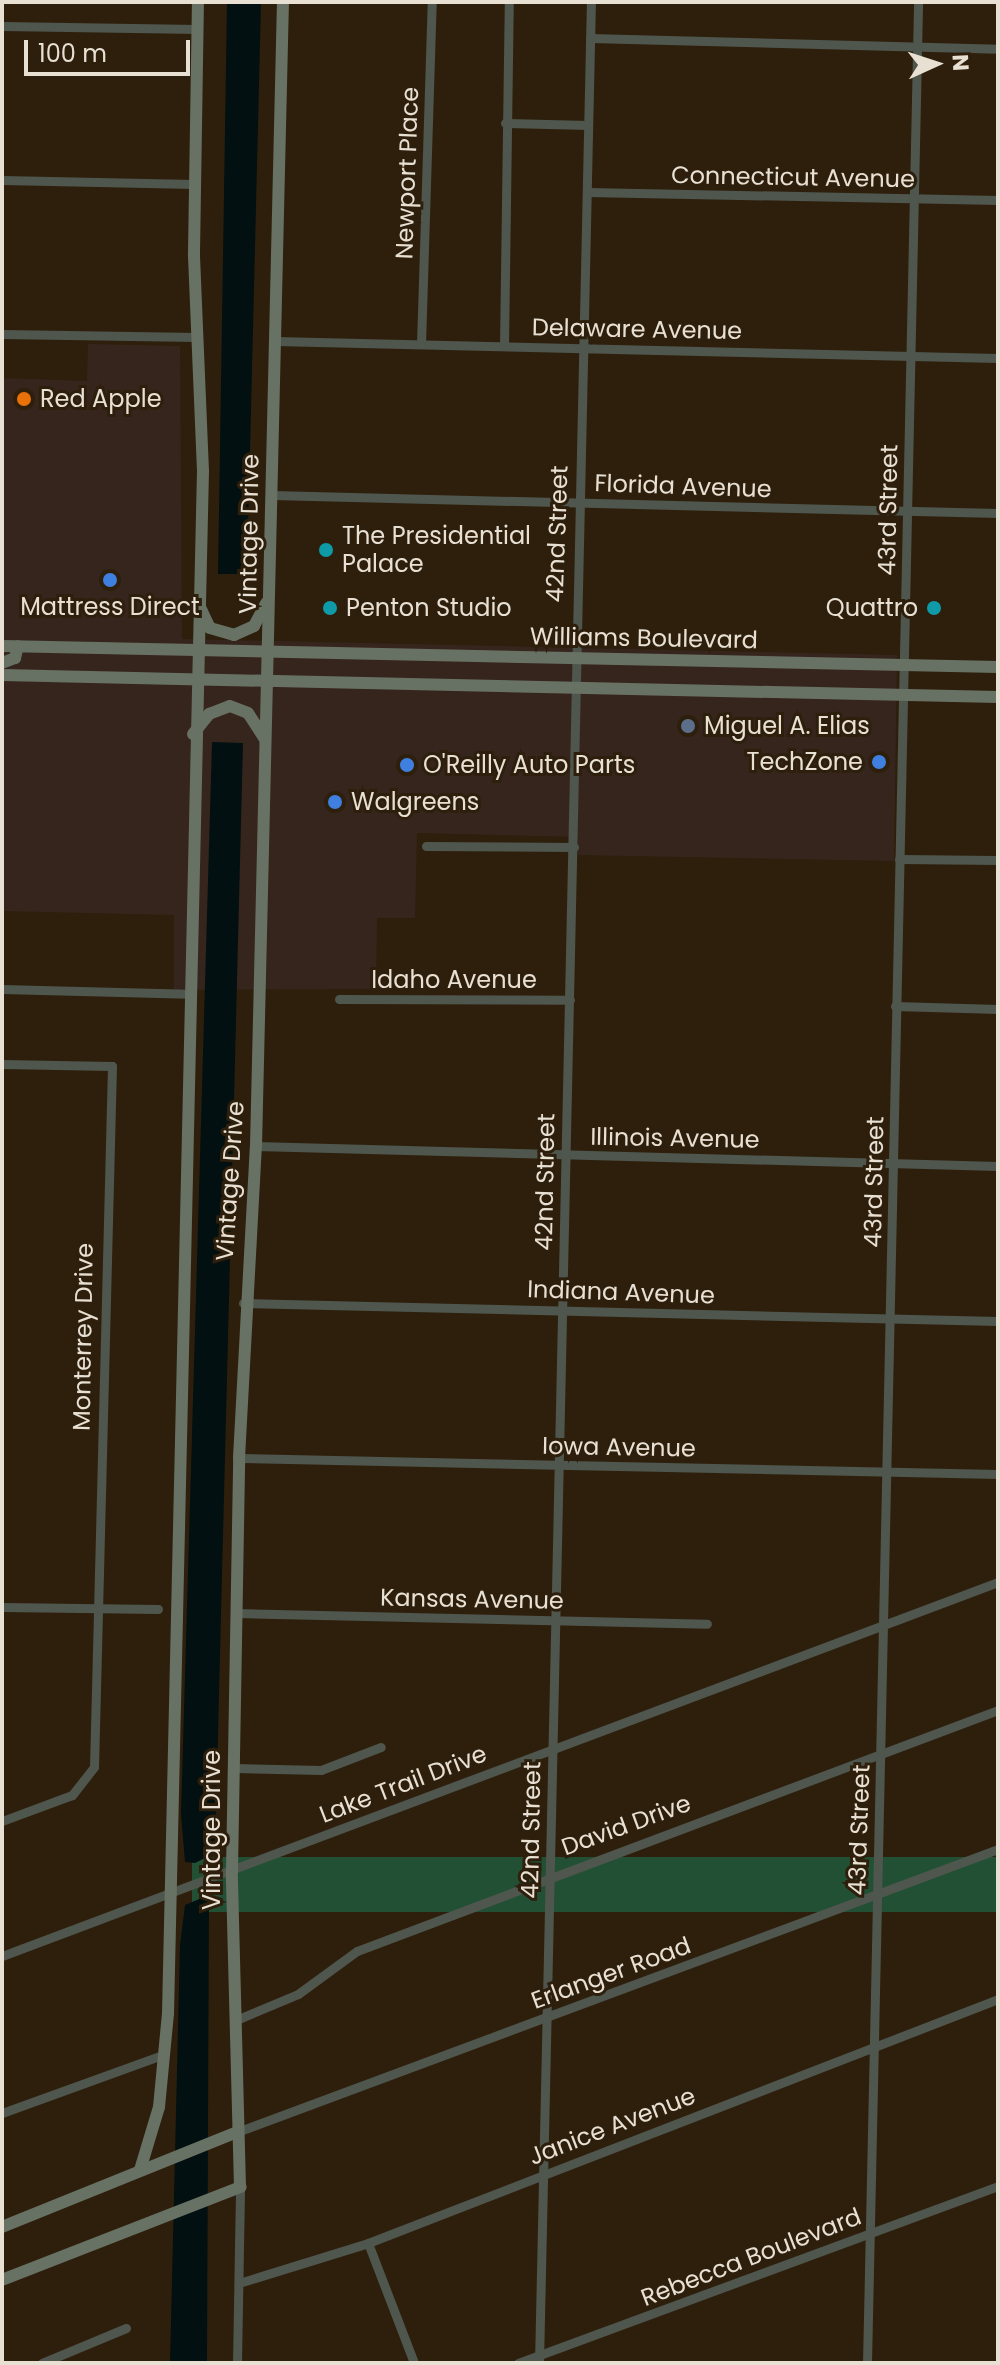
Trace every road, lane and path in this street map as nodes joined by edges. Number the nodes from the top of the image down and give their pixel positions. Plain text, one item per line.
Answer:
1 (198, 2) edge
2 (283, 2) edge
3 (432, 2) edge
4 (509, 2) edge
5 (591, 2) edge
6 (918, 2) edge
7 (2, 26) edge
8 (198, 29) junction
9 (590, 38) junction
10 (916, 48) junction
11 (998, 49) edge
12 (505, 123) junction
13 (588, 125) junction
14 (2, 180) edge
15 (194, 184) junction
16 (587, 192) junction
17 (913, 200) junction
18 (998, 200) edge
19 (2, 334) edge
20 (197, 337) junction
21 (275, 341) junction
22 (421, 344) junction
23 (504, 346) junction
24 (583, 348) junction
25 (911, 356) junction
26 (998, 358) edge
27 (272, 495) junction
28 (578, 503) junction
29 (908, 512) junction
30 (998, 513) edge
31 (270, 592) junction
32 (197, 601) junction
33 (2, 646) edge
34 (18, 646) junction
35 (194, 650) junction
36 (268, 653) junction
37 (574, 658) junction
38 (2, 663) edge
39 (904, 665) junction
40 (998, 667) edge
41 (2, 675) edge
42 (193, 680) junction
43 (267, 682) junction
44 (573, 688) junction
45 (902, 695) junction
46 (998, 697) edge
47 (193, 734) junction
48 (265, 741) junction
49 (426, 846) dead end
50 (574, 847) junction
51 (899, 859) junction
52 (998, 860) edge
53 (2, 989) edge
54 (188, 994) junction
55 (339, 999) dead end
56 (570, 1000) junction
57 (895, 1006) junction
58 (998, 1009) edge
59 (2, 1064) edge
60 (256, 1146) junction
61 (565, 1155) junction
62 (895, 1163) junction
63 (998, 1166) edge
64 (243, 1303) junction
65 (563, 1310) junction
66 (893, 1320) junction
67 (998, 1321) edge
68 (239, 1458) junction
69 (561, 1466) junction
70 (889, 1472) junction
71 (998, 1474) edge
72 (998, 1582) edge
73 (2, 1607) edge
74 (98, 1609) junction
75 (158, 1609) dead end
76 (236, 1613) junction
77 (557, 1621) junction
78 (707, 1624) dead end
79 (885, 1625) junction
80 (998, 1710) edge
81 (381, 1747) dead end
82 (553, 1749) junction
83 (882, 1752) junction
84 (234, 1768) junction
85 (2, 1821) edge
86 (998, 1849) edge
87 (232, 1871) junction
88 (549, 1874) junction
89 (168, 1893) junction
90 (878, 1895) junction
91 (2, 1956) edge
92 (998, 1999) edge
93 (547, 2018) junction
94 (236, 2020) junction
95 (873, 2047) junction
96 (165, 2054) junction
97 (2, 2113) edge
98 (237, 2132) junction
99 (140, 2170) junction
100 (546, 2174) junction
101 (998, 2186) edge
102 (240, 2187) junction
103 (2, 2227) edge
104 (869, 2234) junction
105 (368, 2243) junction
106 (5, 2276) edge
107 (239, 2283) junction
108 (126, 2328) dead end
109 (539, 2359) edge
110 (42, 2363) edge
111 (237, 2363) edge
112 (414, 2363) edge
113 (518, 2363) edge
114 (867, 2363) edge

1 - 8 street, Vintage Drive
2 - 21 street, Vintage Drive
3 - 22 street, Newport Place
4 - 12 street
5 - 9 street, 42nd Street
6 - 10 street, 43rd Street
7 - 8 street
8 - 15 street, Vintage Drive
9 - 10 street
9 - 13 street, 42nd Street
10 - 11 street
10 - 17 street, 43rd Street
12 - 13 street
12 - 23 street
13 - 16 street, 42nd Street
14 - 15 street
15 - 20 street, Vintage Drive
16 - 17 street, Connecticut Avenue
16 - 24 street, 42nd Street
17 - 18 street, Connecticut Avenue
17 - 25 street, 43rd Street
19 - 20 street
20 - 32 street, Vintage Drive
21 - 22 street, Delaware Avenue
21 - 27 street, Vintage Drive
22 - 23 street, Delaware Avenue
23 - 24 street, Delaware Avenue
24 - 25 street, Delaware Avenue
24 - 28 street, 42nd Street
25 - 26 street, Delaware Avenue
25 - 29 street, 43rd Street
27 - 28 street, Florida Avenue
27 - 31 street, Vintage Drive
28 - 29 street, Florida Avenue
28 - 37 street, 42nd Street
29 - 30 street, Florida Avenue
29 - 39 street, 43rd Street
31 - 32 street
31 - 36 street, Vintage Drive
32 - 35 street, Vintage Drive
33 - 34 street, Williams Boulevard
34 - 35 street, Williams Boulevard
34 - 38 street
35 - 36 street, Williams Boulevard
35 - 42 street, Vintage Drive
36 - 37 street, Williams Boulevard
36 - 43 street, Vintage Drive
37 - 39 street, Williams Boulevard
37 - 44 street, 42nd Street
39 - 40 street, Williams Boulevard
39 - 45 street, 43rd Street
41 - 42 street
42 - 43 street
42 - 47 street, Vintage Drive
43 - 44 street
43 - 48 street, Vintage Drive
44 - 45 street
44 - 50 street, 42nd Street
45 - 46 street
45 - 51 street, 43rd Street
47 - 48 street
47 - 54 street, Vintage Drive
48 - 60 street, Vintage Drive
49 - 50 street
50 - 56 street, 42nd Street
51 - 52 street
51 - 57 street, 43rd Street
53 - 54 street
54 - 89 street, Vintage Drive
55 - 56 street, Idaho Avenue
56 - 61 street, 42nd Street
57 - 58 street
57 - 62 street, 43rd Street
59 - 74 street, Monterrey Drive
60 - 61 street, Illinois Avenue
60 - 64 street, Vintage Drive
61 - 62 street, Illinois Avenue
61 - 65 street, 42nd Street
62 - 63 street, Illinois Avenue
62 - 66 street, 43rd Street
64 - 65 street, Indiana Avenue
64 - 68 street, Vintage Drive
65 - 66 street, Indiana Avenue
65 - 69 street, 42nd Street
66 - 67 street, Indiana Avenue
66 - 70 street, 43rd Street
68 - 69 street, Iowa Avenue
68 - 76 street, Vintage Drive
69 - 70 street, Iowa Avenue
69 - 77 street, 42nd Street
70 - 71 street, Iowa Avenue
70 - 79 street, 43rd Street
72 - 79 street, Lake Trail Drive
73 - 74 street
74 - 75 street
74 - 85 street, Monterrey Drive
76 - 77 street, Kansas Avenue
76 - 84 street, Vintage Drive
77 - 78 street, Kansas Avenue
77 - 82 street, 42nd Street
79 - 82 street, Lake Trail Drive
79 - 83 street, 43rd Street
80 - 83 street, David Drive
81 - 84 street
82 - 87 street, Lake Trail Drive
82 - 88 street, 42nd Street
83 - 88 street, David Drive
83 - 90 street, 43rd Street
84 - 87 street, Vintage Drive
86 - 90 street, Erlanger Road
87 - 89 street, Lake Trail Drive
87 - 94 street, Vintage Drive
88 - 93 street, 42nd Street
88 - 94 street, David Drive
89 - 91 street, Lake Trail Drive
89 - 96 street, Vintage Drive
90 - 93 street, Erlanger Road
90 - 95 street, 43rd Street
92 - 95 street, Janice Avenue
93 - 98 street, Erlanger Road
93 - 100 street, 42nd Street
94 - 98 street, Vintage Drive
95 - 100 street, Janice Avenue
95 - 104 street, 43rd Street
96 - 97 street
96 - 99 street, Vintage Drive
98 - 99 street
98 - 102 street, Vintage Drive
99 - 103 street
100 - 105 street, Janice Avenue
100 - 109 street, 42nd Street
101 - 104 street, Rebecca Boulevard
102 - 106 street
102 - 107 street, Vintage Drive
104 - 109 street, Rebecca Boulevard
104 - 114 street, 43rd Street
105 - 107 street, Janice Avenue
105 - 112 street
107 - 111 street, Vintage Drive
108 - 110 street
109 - 113 street, Rebecca Boulevard

